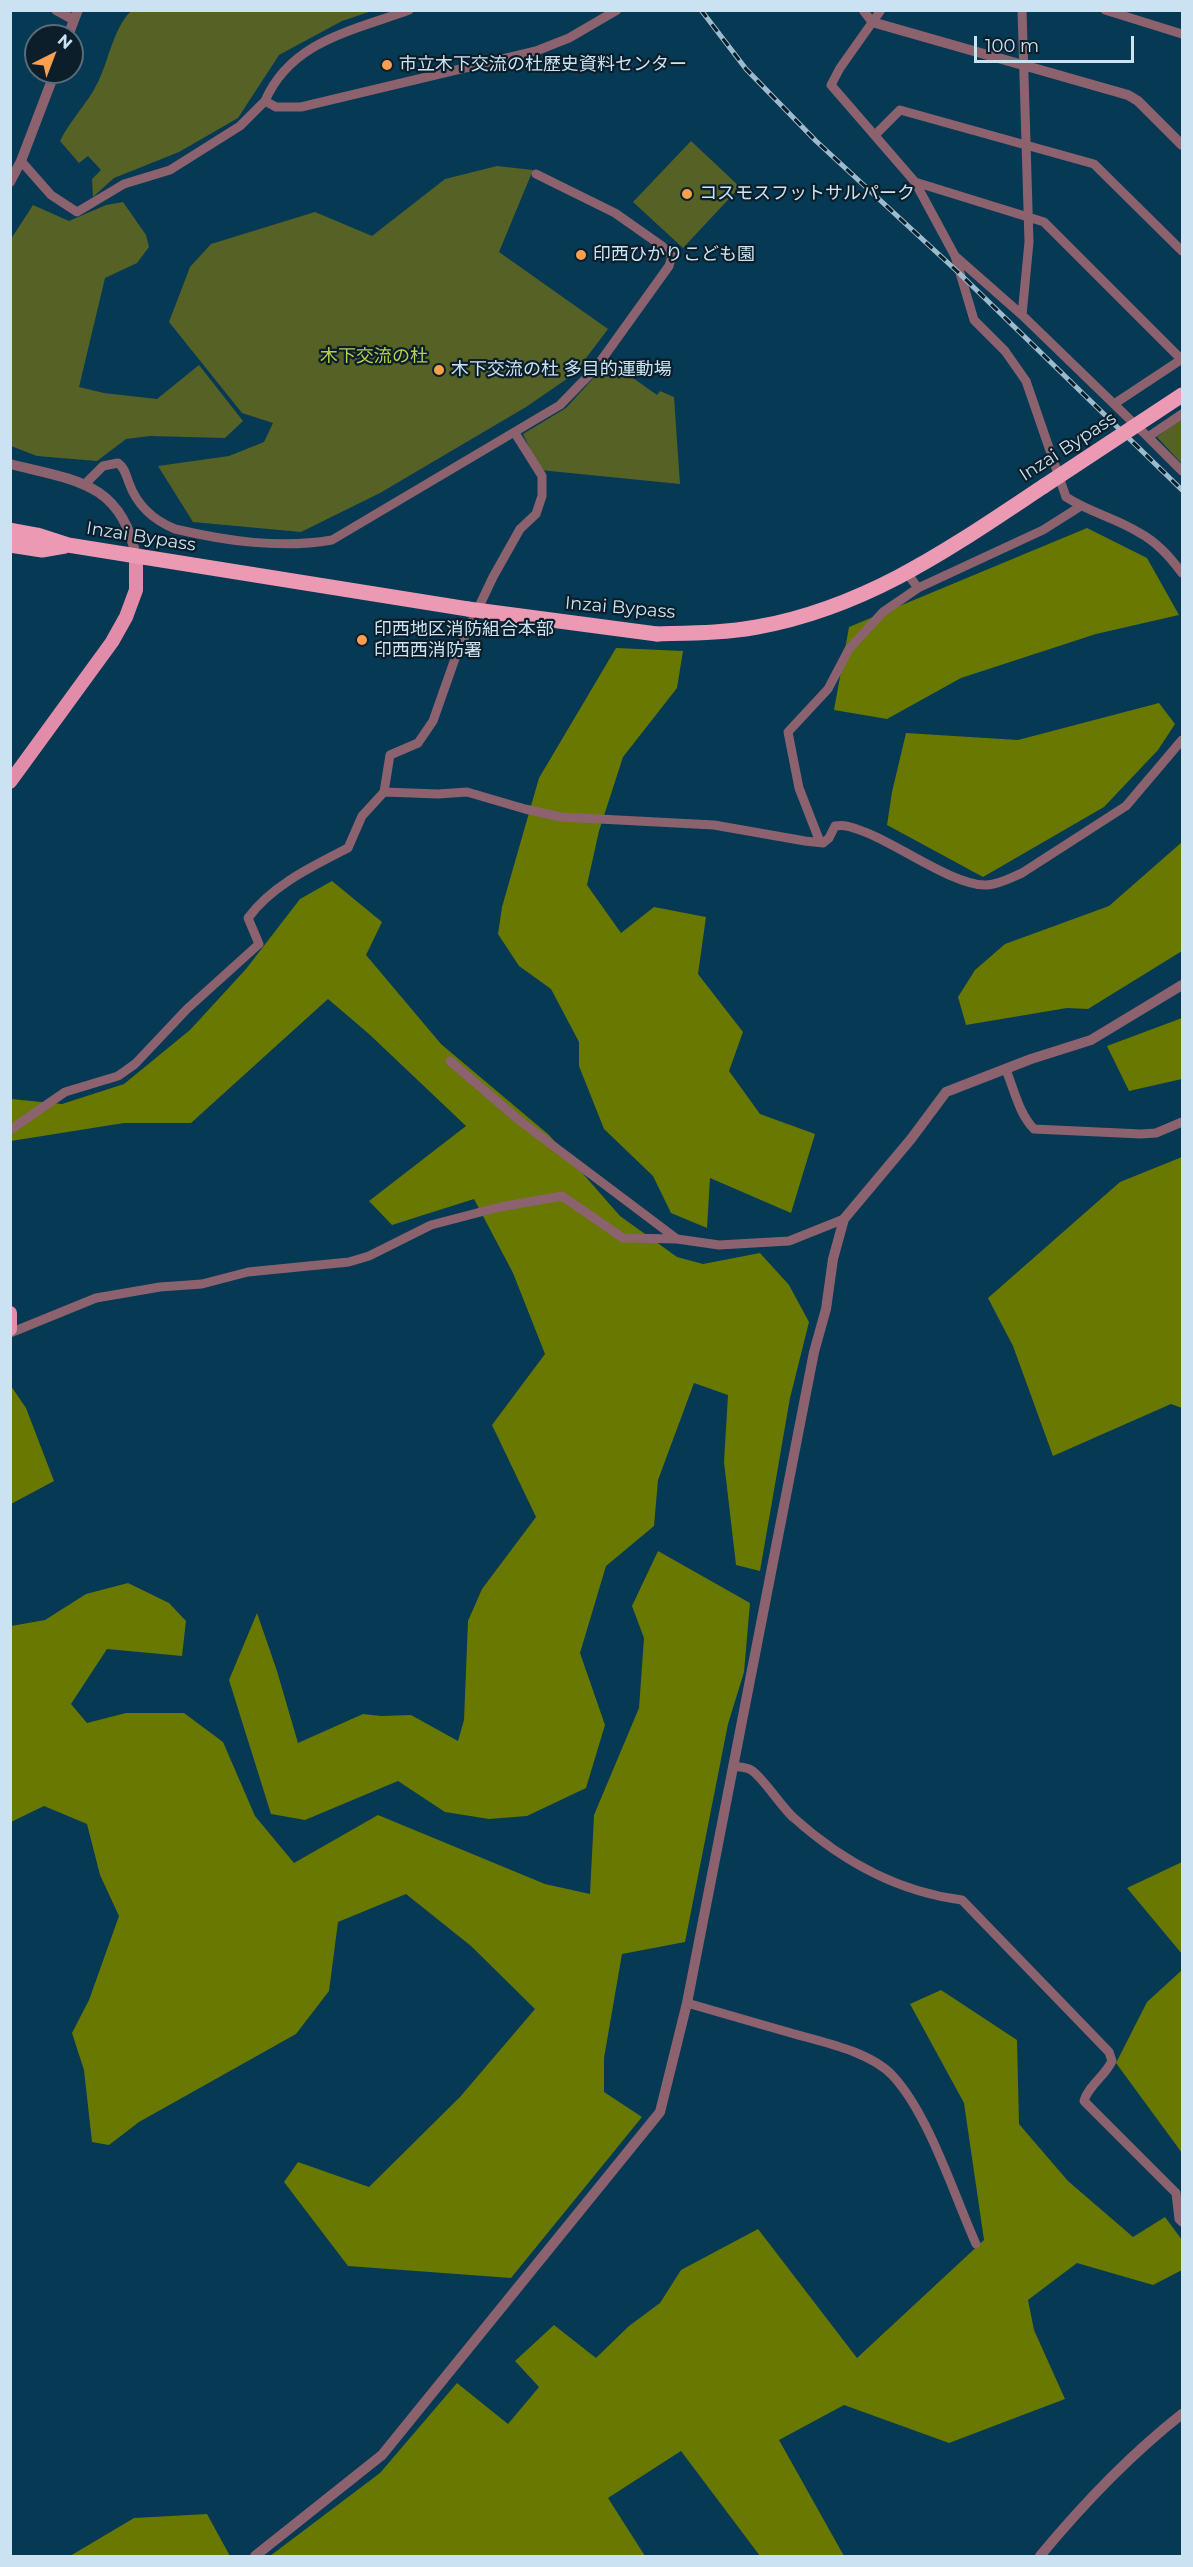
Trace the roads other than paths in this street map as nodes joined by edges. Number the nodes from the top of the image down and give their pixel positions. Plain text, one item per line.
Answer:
1 (56, 10) edge
2 (409, 10) edge
3 (617, 10) edge
4 (863, 10) edge
5 (881, 10) edge
6 (1022, 10) edge
7 (1104, 10) edge
8 (76, 15) edge
9 (873, 22) junction
10 (1182, 34) edge
11 (1023, 66) junction
12 (50, 84) edge
13 (265, 101) junction
14 (875, 135) junction
15 (1182, 145) edge
16 (1028, 146) junction
17 (21, 161) junction
18 (536, 174) dead end
19 (10, 182) edge
20 (915, 182) junction
21 (1027, 215) junction
22 (1182, 251) edge
23 (955, 256) junction
24 (1022, 315) junction
25 (1182, 359) edge
26 (1182, 395) edge
27 (1114, 404) junction
28 (1182, 414) edge
29 (515, 433) junction
30 (1148, 437) junction
31 (10, 465) edge
32 (1182, 471) edge
33 (84, 485) junction
34 (1081, 506) junction
35 (10, 530) edge
36 (10, 545) edge
37 (68, 545) junction
38 (136, 556) junction
39 (907, 573) junction
40 (1182, 573) edge
41 (918, 588) junction
42 (1182, 740) edge
43 (10, 782) edge
44 (384, 792) junction
45 (820, 842) junction
46 (1182, 985) edge
47 (450, 1061) dead end
48 (1006, 1070) junction
49 (1182, 1122) edge
50 (10, 1130) edge
51 (844, 1219) junction
52 (677, 1239) junction
53 (10, 1313) edge
54 (10, 1331) edge
55 (733, 1766) junction
56 (687, 2003) junction
57 (1182, 2222) edge
58 (976, 2244) dead end
59 (1182, 2414) edge
60 (255, 2556) edge
61 (1040, 2556) edge

1 - 8 street
2 - 13 street
3 - 13 street
4 - 9 street
5 - 9 street
6 - 11 street
7 - 10 street
9 - 11 street
9 - 14 street
11 - 15 street
11 - 16 street
12 - 17 street
13 - 17 street
14 - 16 street
14 - 20 street
16 - 21 street
16 - 22 street
17 - 19 street
18 - 29 street
20 - 21 street
20 - 23 street
21 - 24 street
21 - 25 street
23 - 24 street
23 - 34 street
24 - 27 street
25 - 27 street
26 - 39 highway, Inzai Bypass, bridge
27 - 30 street
28 - 30 street
29 - 33 street
29 - 44 street
30 - 32 street
31 - 33 street
33 - 38 street
34 - 40 street
34 - 41 street
35 - 37 highway, Inzai Bypass
36 - 37 highway, Inzai Bypass
37 - 38 highway, Inzai Bypass
38 - 39 highway, Inzai Bypass, bridge
38 - 43 main road
39 - 41 street
41 - 45 street
42 - 45 street
44 - 45 street
44 - 50 street
46 - 48 street
47 - 52 street
48 - 49 street
48 - 51 street
51 - 52 street
51 - 55 street
52 - 54 street
53 - 54 main road
55 - 56 street
55 - 57 street
56 - 58 street
56 - 60 street
59 - 61 street

